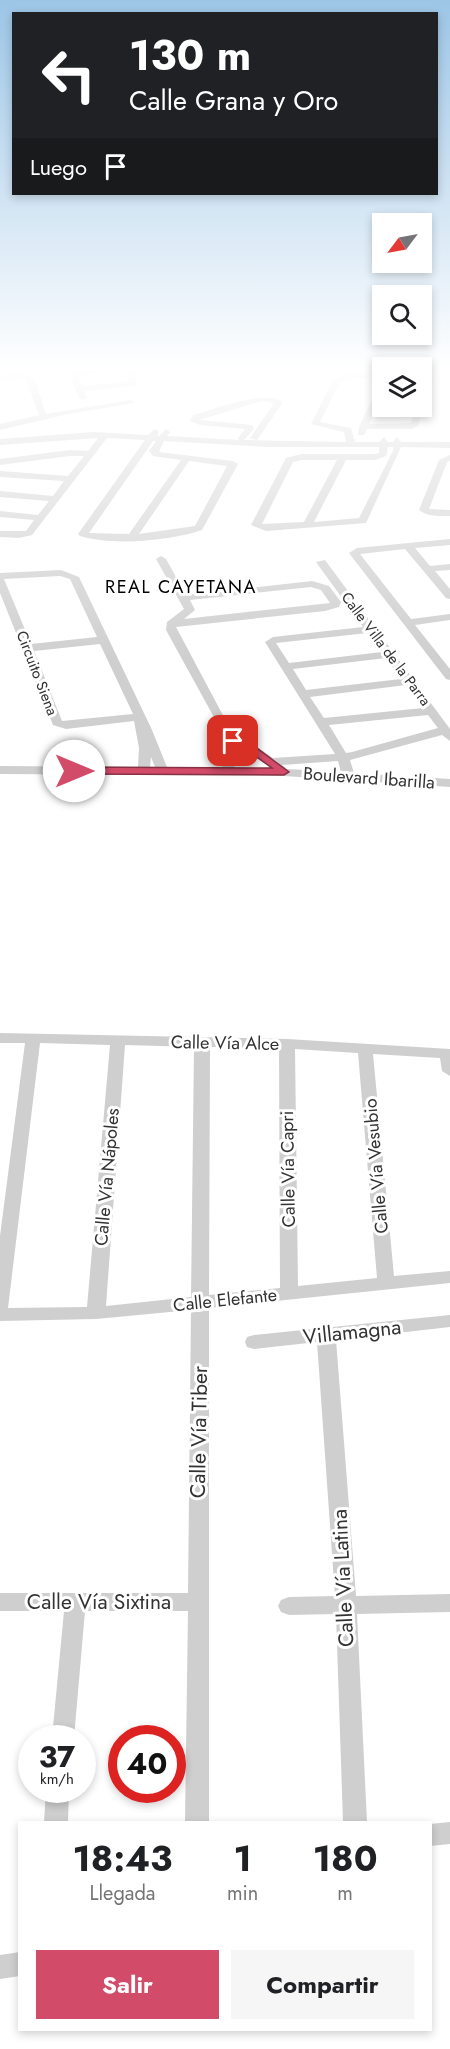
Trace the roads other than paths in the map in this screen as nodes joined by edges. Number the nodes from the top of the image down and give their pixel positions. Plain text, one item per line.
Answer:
1 (80, 467) edge
2 (135, 467) edge
3 (181, 467) edge
4 (234, 467) edge
5 (284, 467) edge
6 (338, 467) edge
7 (389, 467) edge
8 (440, 467) edge
9 (0, 474) edge
10 (71, 479) junction
11 (0, 494) edge
12 (56, 499) junction
13 (450, 513) edge
14 (0, 514) edge
15 (41, 518) junction
16 (307, 526) junction
17 (0, 534) edge
18 (133, 536) junction
19 (450, 542) edge
20 (407, 545) junction
21 (161, 559) dead end
22 (321, 562) dead end
23 (450, 567) edge
24 (427, 569) junction
25 (0, 578) edge
26 (450, 597) edge
27 (183, 598) junction
28 (190, 610) junction
29 (450, 617) edge
30 (200, 621) junction
31 (408, 622) junction
32 (171, 624) junction
33 (370, 629) junction
34 (102, 640) junction
35 (29, 648) junction
36 (390, 654) junction
37 (286, 667) junction
38 (450, 677) edge
39 (410, 681) junction
40 (304, 694) junction
41 (432, 711) junction
42 (139, 717) junction
43 (322, 722) junction
44 (447, 734) edge
45 (233, 741) junction
46 (343, 758) junction
47 (144, 766) junction
48 (161, 766) junction
49 (228, 767) junction
50 (278, 767) junction
51 (0, 770) edge
52 (349, 777) junction
53 (450, 783) edge
54 (0, 1038) edge
55 (33, 1039) junction
56 (118, 1042) junction
57 (202, 1042) junction
58 (287, 1044) junction
59 (365, 1048) junction
60 (448, 1054) edge
61 (450, 1071) edge
62 (450, 1277) edge
63 (386, 1283) junction
64 (289, 1294) junction
65 (201, 1303) junction
66 (0, 1306) edge
67 (96, 1312) junction
68 (0, 1315) edge
69 (450, 1321) edge
70 (326, 1335) junction
71 (254, 1342) dead end
72 (0, 1602) edge
73 (75, 1602) junction
74 (198, 1602) junction
75 (450, 1603) edge
76 (346, 1605) junction
77 (289, 1606) dead end
78 (64, 1725) edge
79 (57, 1803) edge
80 (56, 1821) edge
81 (196, 1821) edge
82 (355, 1821) edge
83 (450, 1833) edge
84 (432, 1835) edge
85 (18, 1965) edge
86 (0, 1967) edge

1 - 10 street
2 - 18 street
3 - 18 street
4 - 18 street
5 - 16 street
6 - 16 street
7 - 16 street
8 - 13 street
9 - 10 street
10 - 12 street
11 - 12 street
12 - 15 street
14 - 15 street
15 - 17 street
19 - 20 street
20 - 24 street
20 - 31 street
21 - 27 street
22 - 33 street, Calle Villa de la Parra
23 - 24 street
24 - 26 street
25 - 34 street, Circuito Siena
25 - 35 street, Circuito Siena
27 - 28 street
27 - 30 street
28 - 30 street
28 - 32 street
29 - 31 street
30 - 32 street
31 - 38 street
32 - 45 street
33 - 36 street, Calle Villa de la Parra
33 - 37 street
34 - 35 street
34 - 42 street, Circuito Siena
35 - 42 street, Circuito Siena
36 - 37 street
36 - 39 street, Calle Villa de la Parra
37 - 40 street
39 - 40 street
39 - 41 street, Calle Villa de la Parra
40 - 43 street
41 - 43 street
41 - 44 street, Calle Villa de la Parra
42 - 47 street, Circuito Siena
42 - 48 street, Circuito Siena
43 - 46 street
44 - 46 street
45 - 49 street
45 - 50 street
46 - 50 street
46 - 52 street
47 - 48 street, Boulevard Ibarilla
47 - 51 street, Boulevard Ibarilla
48 - 49 street, Boulevard Ibarilla
49 - 50 street, Boulevard Ibarilla
50 - 52 street, Boulevard Ibarilla
52 - 53 street, Boulevard Ibarilla
54 - 55 street, Calle Vía Alce
55 - 56 street, Calle Vía Alce
55 - 66 street
56 - 57 street, Calle Vía Alce
56 - 67 street, Calle Vía Nápoles
57 - 58 street, Calle Vía Alce
57 - 65 street, Calle Vía Tiber
58 - 59 street, Calle Vía Alce
58 - 64 street, Calle Vía Capri
59 - 60 street, Calle Vía Alce
59 - 63 street, Calle Vía Vesubio
60 - 61 street
62 - 63 street, Calle Elefante
63 - 64 street, Calle Elefante
64 - 65 street, Calle Elefante
65 - 67 street, Calle Elefante
65 - 74 street, Calle Vía Tiber
67 - 68 street, Calle Elefante
69 - 70 street, Villamagna
70 - 71 street, Villamagna
70 - 76 street, Calle Vía Latina
72 - 73 street, Calle Vía Sixtina
73 - 74 street, Calle Vía Sixtina
73 - 78 street
74 - 81 street, Calle Vía Tiber
75 - 76 street
76 - 77 street
76 - 82 street, Calle Vía Latina
79 - 80 street
83 - 84 street
85 - 86 street

